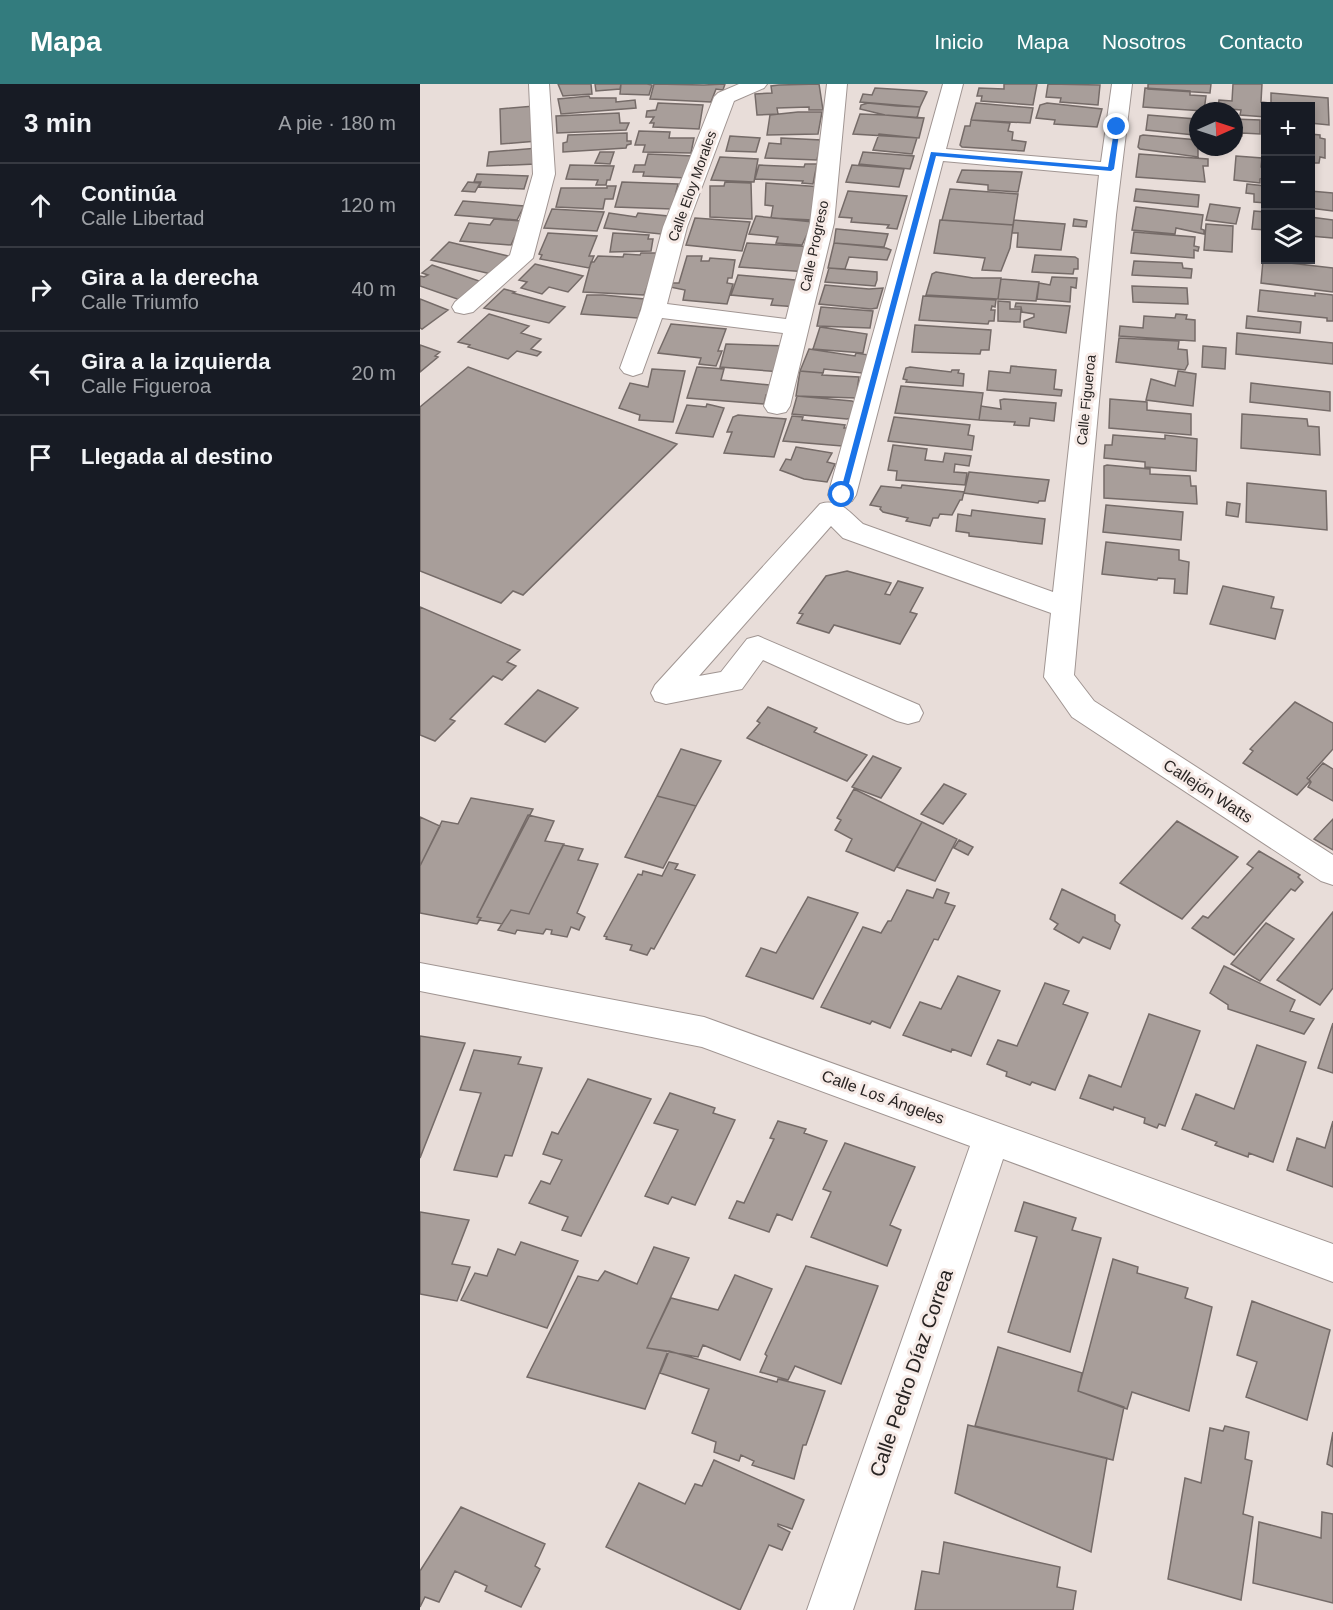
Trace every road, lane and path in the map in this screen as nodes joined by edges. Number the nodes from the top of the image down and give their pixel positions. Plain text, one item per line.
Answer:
1 (539, 84) edge
2 (756, 84) edge
3 (837, 84) edge
4 (953, 84) edge
5 (1122, 84) edge
6 (933, 154) junction
7 (1111, 169) junction
8 (464, 307) dead end
9 (653, 310) junction
10 (795, 327) junction
11 (633, 368) dead end
12 (777, 406) dead end
13 (842, 495) dead end
14 (1065, 607) junction
15 (1083, 709) joint
16 (908, 713) dead end
17 (1333, 872) edge
18 (420, 977) edge
19 (992, 1137) junction
20 (1333, 1263) edge
21 (830, 1610) edge

1 - 8 street
2 - 9 street, Calle Eloy Morales
3 - 10 street, Calle Progreso
4 - 6 street
5 - 7 street, Calle Figueroa
6 - 7 street
6 - 13 street
7 - 14 street, Calle Figueroa
9 - 10 street
9 - 11 street, Calle Eloy Morales
10 - 12 street, Calle Progreso
14 - 15 street, Calle Figueroa
14 - 16 street
15 - 17 street, Callejón Watts
18 - 19 street, Calle Los Ángeles
19 - 20 street, Calle Los Ángeles
19 - 21 street, Calle Pedro Díaz Correa

